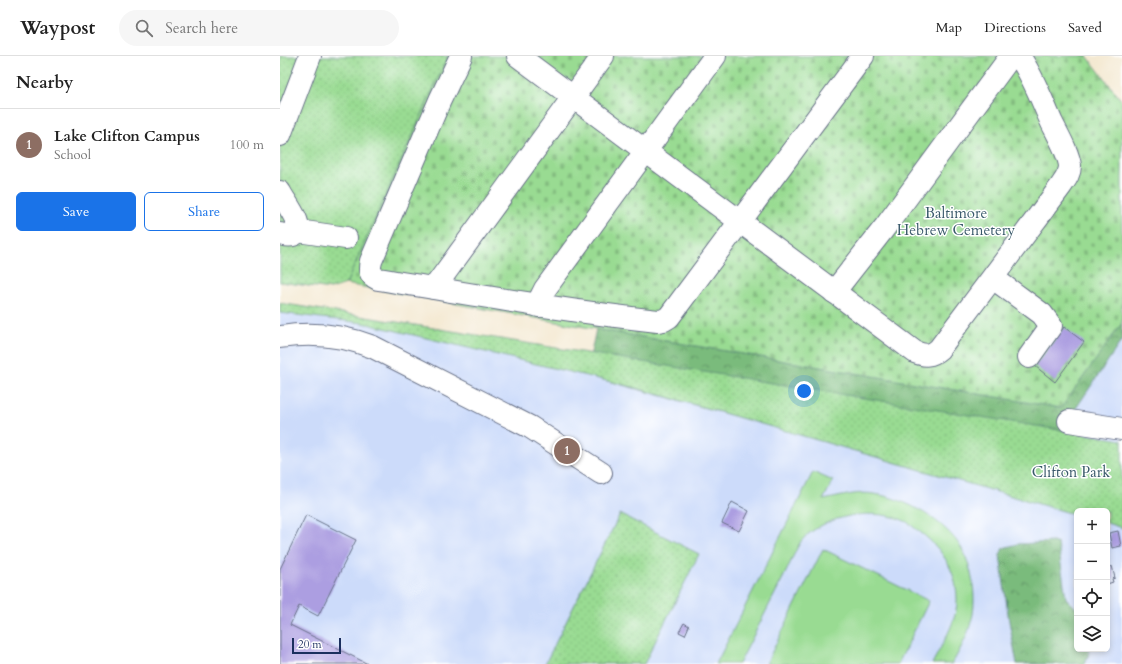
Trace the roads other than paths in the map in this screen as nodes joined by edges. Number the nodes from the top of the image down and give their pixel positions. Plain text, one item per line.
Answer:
1 (310, 56) edge
2 (461, 56) edge
3 (518, 56) edge
4 (603, 56) edge
5 (715, 56) edge
6 (863, 56) edge
7 (1011, 56) edge
8 (1019, 56) edge
9 (573, 97) junction
10 (280, 135) edge
11 (646, 152) junction
12 (280, 192) edge
13 (740, 222) junction
14 (289, 233) edge
15 (346, 238) dead end
16 (992, 278) junction
17 (434, 288) junction
18 (834, 292) junction
19 (539, 306) junction
20 (280, 336) edge
21 (1029, 357) dead end
22 (1069, 421) dead end
23 (1122, 429) edge
24 (601, 473) dead end

1 - 10 street
2 - 17 street
3 - 9 street
4 - 9 street
5 - 11 street
6 - 13 street
7 - 18 street
8 - 16 street
9 - 11 street
9 - 17 street
11 - 13 street
11 - 19 street
12 - 14 street
13 - 18 street
13 - 19 street
14 - 15 street
16 - 18 street
16 - 21 street
17 - 19 street
20 - 24 street
22 - 23 street

